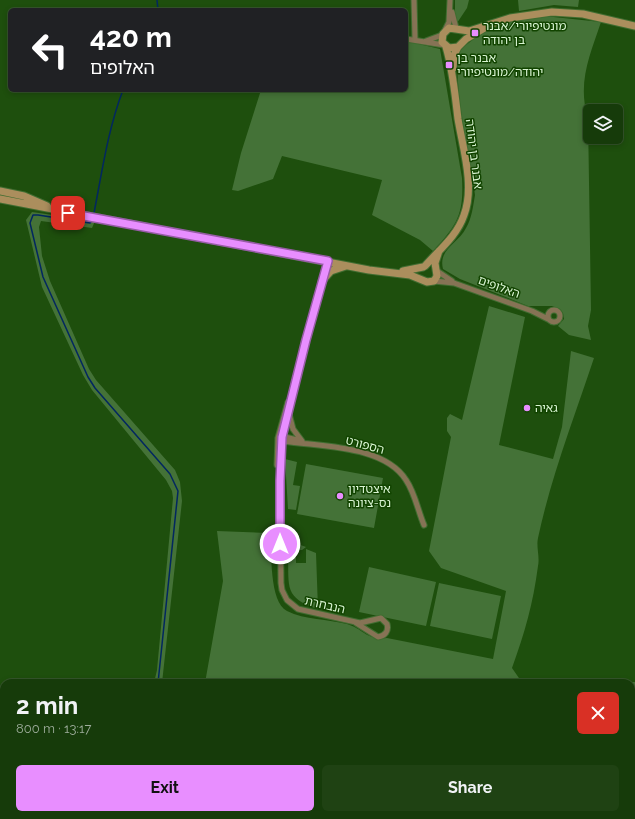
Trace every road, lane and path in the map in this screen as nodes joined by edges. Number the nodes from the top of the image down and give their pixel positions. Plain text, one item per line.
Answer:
1 (414, 0) edge
2 (450, 0) edge
3 (488, 26) junction
4 (635, 26) edge
5 (457, 29) junction
6 (443, 34) junction
7 (408, 39) edge
8 (415, 40) junction
9 (425, 41) junction
10 (445, 46) junction
11 (460, 46) junction
12 (452, 76) junction
13 (0, 191) edge
14 (0, 198) edge
15 (58, 211) junction
16 (439, 251) junction
17 (328, 261) junction
18 (349, 266) junction
19 (424, 266) junction
20 (436, 270) junction
21 (385, 271) junction
22 (423, 280) junction
23 (434, 280) junction
24 (322, 281) junction
25 (458, 284) junction
26 (532, 311) junction
27 (551, 311) junction
28 (548, 319) junction
29 (294, 388) junction
30 (289, 411) junction
31 (281, 438) junction
32 (302, 441) junction
33 (293, 442) junction
34 (309, 444) junction
35 (281, 453) junction
36 (280, 487) junction
37 (424, 525) dead end
38 (373, 621) junction
39 (356, 623) junction
40 (373, 634) junction

1 - 8 street
2 - 5 street
2 - 6 street
3 - 4 street
3 - 5 street
3 - 11 street
5 - 6 street
5 - 11 street
6 - 9 street
6 - 10 street
7 - 8 street
8 - 9 street
9 - 10 street
10 - 11 street
10 - 12 street, אבנר בן יהודה
11 - 12 street, אבנר בן יהודה
12 - 16 street, אבנר בן יהודה
13 - 15 street
14 - 15 street
15 - 17 street
16 - 19 street, אבנר בן יהודה
16 - 20 street, אבנר בן יהודה
17 - 18 street
17 - 24 street, הנבחרת
18 - 21 street
18 - 24 street
19 - 20 street
19 - 21 street
19 - 22 street
20 - 23 street
20 - 25 street, האלופים
21 - 22 street
22 - 23 street
23 - 25 street, האלופים
24 - 29 street, הנבחרת
25 - 26 street, האלופים
26 - 27 street, האלופים
26 - 28 street, האלופים
27 - 28 street
27 - 28 street
29 - 30 street, הנבחרת
29 - 31 street, הנבחרת
30 - 31 street, הנבחרת
30 - 32 street
31 - 32 street, הספורט
31 - 33 street, הספורט
31 - 35 street, הנבחרת
31 - 36 street, הנבחרת
32 - 34 street, הספורט
33 - 34 street, הספורט
33 - 35 street
34 - 37 street, הספורט
35 - 36 street, הנבחרת
36 - 39 street, הנבחרת
38 - 39 street, הנבחרת
38 - 40 street
38 - 40 street
39 - 40 street, הנבחרת

